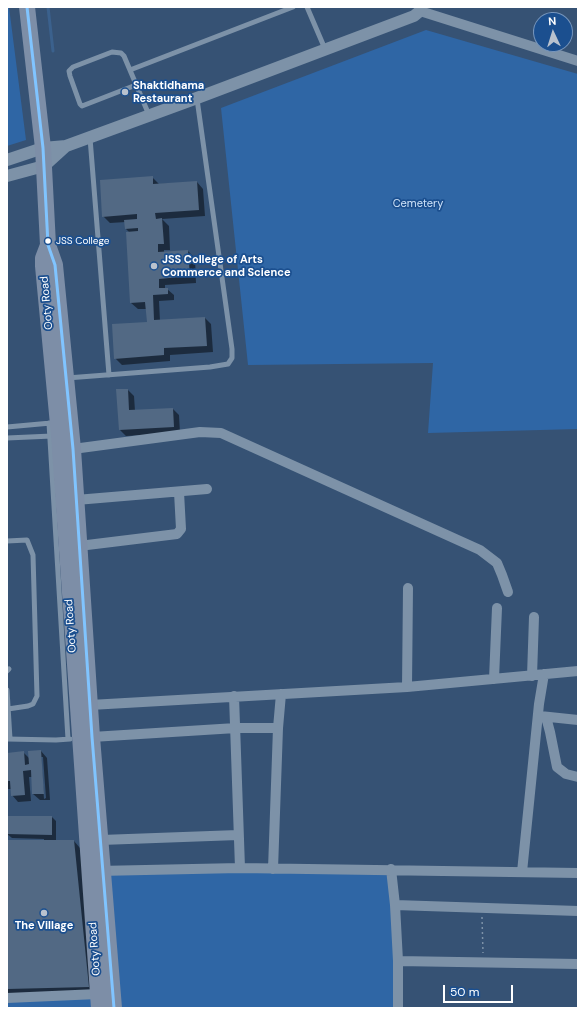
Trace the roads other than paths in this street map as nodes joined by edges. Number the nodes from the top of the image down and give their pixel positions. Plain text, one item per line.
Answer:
1 (27, 7) edge
2 (293, 7) edge
3 (307, 7) edge
4 (420, 9) edge
5 (325, 49) junction
6 (578, 61) edge
7 (130, 70) junction
8 (136, 85) junction
9 (197, 98) junction
10 (149, 116) junction
11 (90, 137) junction
12 (66, 146) junction
13 (43, 148) junction
14 (7, 160) edge
15 (44, 166) junction
16 (7, 176) edge
17 (48, 245) junction
18 (108, 375) junction
19 (66, 378) junction
20 (7, 427) edge
21 (54, 429) junction
22 (7, 438) edge
23 (73, 449) junction
24 (207, 489) dead end
25 (179, 492) junction
26 (76, 500) junction
27 (7, 541) edge
28 (79, 546) junction
29 (408, 588) dead end
30 (508, 592) dead end
31 (497, 608) dead end
32 (534, 617) dead end
33 (578, 671) edge
34 (544, 674) junction
35 (532, 676) junction
36 (494, 679) junction
37 (407, 687) junction
38 (7, 690) edge
39 (281, 694) junction
40 (234, 696) junction
41 (90, 705) junction
42 (8, 709) junction
43 (542, 716) junction
44 (578, 720) edge
45 (8, 721) edge
46 (236, 728) junction
47 (278, 728) junction
48 (80, 738) junction
49 (8, 739) edge
50 (578, 777) edge
51 (238, 835) junction
52 (101, 840) junction
53 (240, 868) junction
54 (273, 869) junction
55 (391, 869) junction
56 (96, 871) junction
57 (522, 872) junction
58 (578, 873) edge
59 (395, 905) junction
60 (578, 911) edge
61 (398, 960) junction
62 (578, 964) edge
63 (7, 998) edge
64 (98, 1001) edge
65 (114, 1008) edge
66 (398, 1008) edge

1 - 13 main road, Ooty Road
2 - 7 lane
3 - 5 lane
4 - 5 street
4 - 6 street
5 - 9 street
7 - 8 lane
7 - 8 lane
8 - 10 lane
9 - 10 street
9 - 18 lane
10 - 11 street
11 - 12 street
11 - 18 lane
12 - 13 street
12 - 15 street
13 - 14 street
13 - 15 main road, Ooty Road
15 - 16 street
15 - 17 main road, Ooty Road
17 - 19 main road, Ooty Road
17 - 21 main road, Ooty Road
18 - 19 lane
19 - 23 main road, Ooty Road
20 - 21 lane
21 - 22 lane
21 - 48 main road, Ooty Road
23 - 26 main road, Ooty Road
23 - 30 street
24 - 25 street
25 - 26 street
25 - 28 street
26 - 28 main road, Ooty Road
27 - 42 lane
28 - 41 main road, Ooty Road
29 - 37 street
31 - 36 street
32 - 35 street
33 - 34 street
34 - 35 street
34 - 43 street
35 - 36 street
36 - 37 street
37 - 39 street
38 - 42 lane
39 - 40 street
39 - 47 street
40 - 41 street
40 - 46 street
41 - 48 main road, Ooty Road
42 - 45 lane
43 - 44 street
43 - 50 street
43 - 57 street
45 - 49 lane
46 - 47 street
46 - 48 street
46 - 51 street
47 - 54 street
48 - 49 lane
48 - 52 main road, Ooty Road
48 - 56 main road, Ooty Road
51 - 52 street
51 - 53 street
52 - 56 main road, Ooty Road
53 - 54 street
53 - 56 street
54 - 55 street
55 - 57 street
55 - 59 street
56 - 64 main road, Ooty Road
56 - 65 main road, Ooty Road
57 - 58 street
59 - 60 street
59 - 61 street
61 - 62 street
61 - 66 street
63 - 64 street

